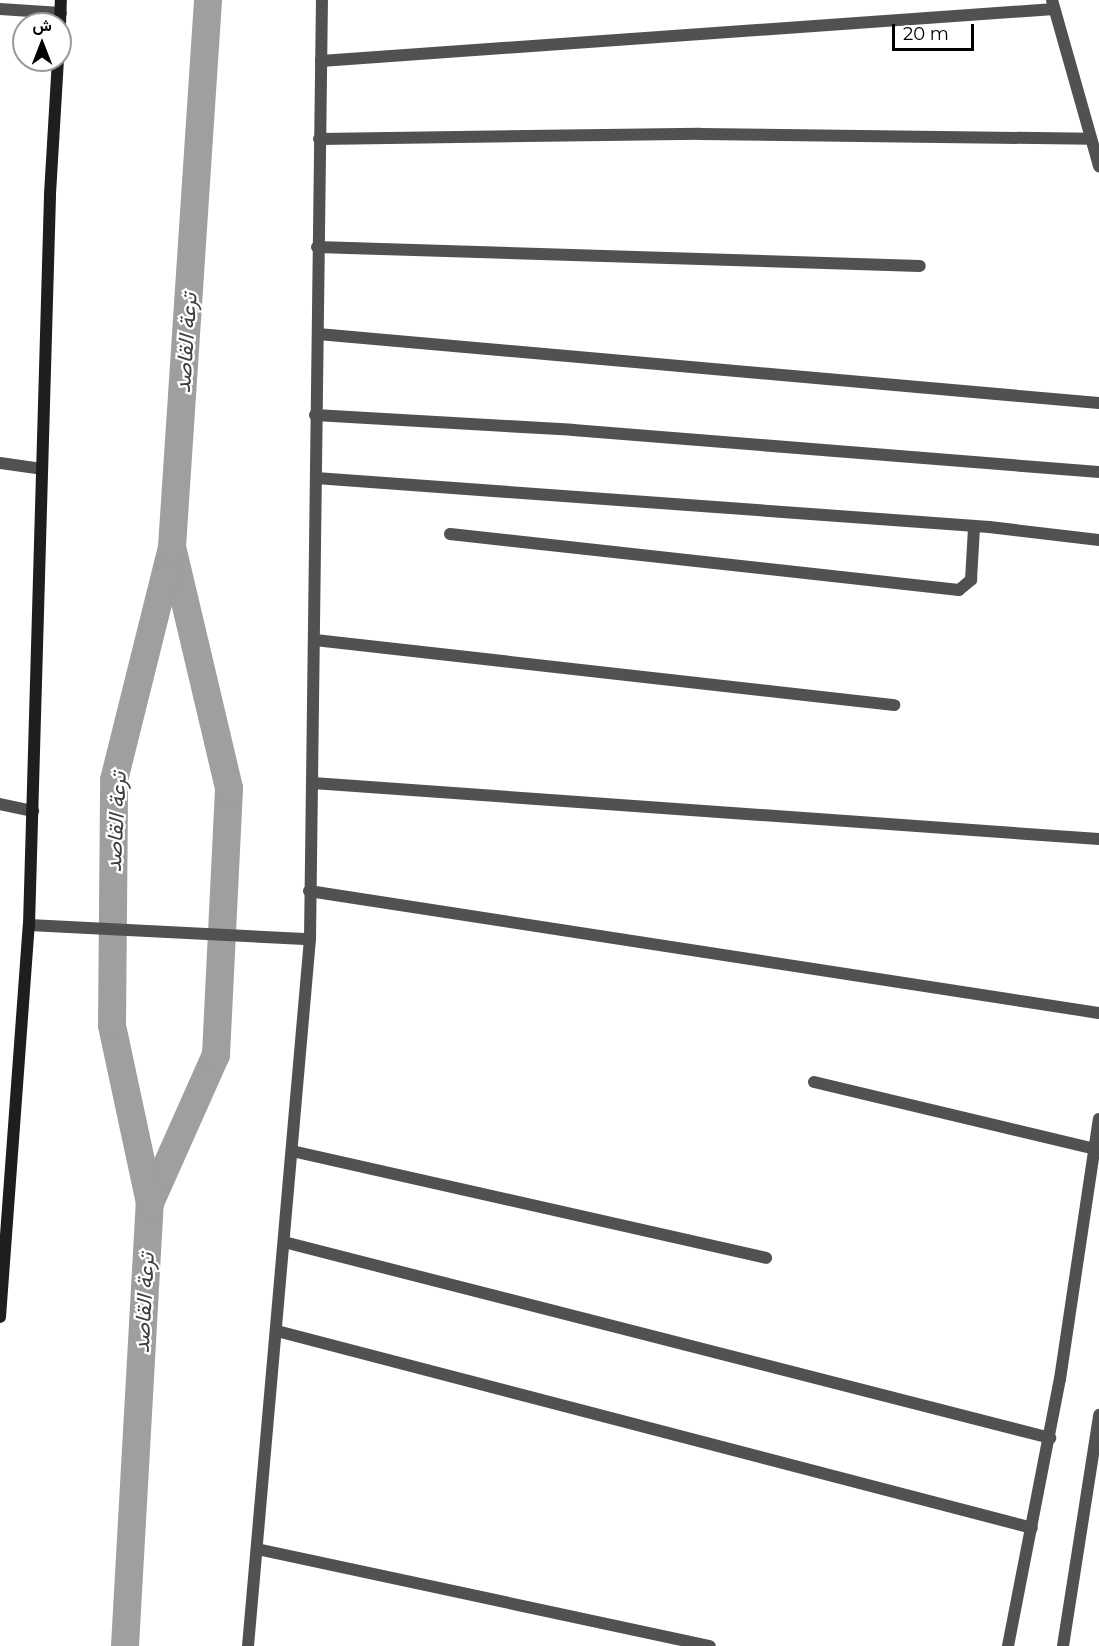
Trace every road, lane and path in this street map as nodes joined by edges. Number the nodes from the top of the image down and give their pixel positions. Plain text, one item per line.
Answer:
1 (322, 0) edge
2 (1053, 5) edge
3 (0, 9) edge
4 (61, 12) edge
5 (321, 61) junction
6 (58, 72) edge
7 (319, 139) junction
8 (1091, 139) junction
9 (1099, 166) edge
10 (317, 247) junction
11 (920, 266) dead end
12 (318, 334) junction
13 (1099, 403) edge
14 (315, 415) junction
15 (0, 463) edge
16 (42, 469) junction
17 (1099, 472) edge
18 (316, 478) junction
19 (974, 528) junction
20 (450, 534) dead end
21 (1099, 540) edge
22 (315, 640) junction
23 (894, 705) dead end
24 (313, 783) junction
25 (0, 804) edge
26 (33, 811) junction
27 (1099, 839) edge
28 (309, 891) junction
29 (29, 925) junction
30 (310, 939) junction
31 (1099, 1013) edge
32 (814, 1082) dead end
33 (1099, 1119) edge
34 (1095, 1149) junction
35 (292, 1152) junction
36 (284, 1242) junction
37 (766, 1258) dead end
38 (0, 1317) edge
39 (277, 1331) junction
40 (1099, 1415) edge
41 (1050, 1438) junction
42 (1032, 1528) junction
43 (258, 1549) junction
44 (248, 1646) edge
45 (710, 1646) edge
46 (1008, 1646) edge
47 (1063, 1646) edge

1 - 5 street
2 - 5 street
2 - 8 street
3 - 4 street
5 - 7 street
6 - 16 main road
7 - 8 street
7 - 10 street
8 - 9 street
10 - 11 street
10 - 12 street
12 - 13 street
12 - 14 street
14 - 17 street
14 - 18 street
15 - 16 street
16 - 26 main road
18 - 19 street
18 - 22 street
19 - 20 street
19 - 21 street
22 - 23 street
22 - 24 street
24 - 27 street
24 - 28 street
25 - 26 street
26 - 29 main road
28 - 30 street
28 - 31 street
29 - 30 street
29 - 38 main road
30 - 35 street
32 - 34 street
33 - 34 street
34 - 41 street
35 - 36 street
35 - 37 street
36 - 39 street
36 - 41 street
39 - 42 street
39 - 43 street
40 - 47 street
41 - 42 street
42 - 46 street
43 - 44 street
43 - 45 street

